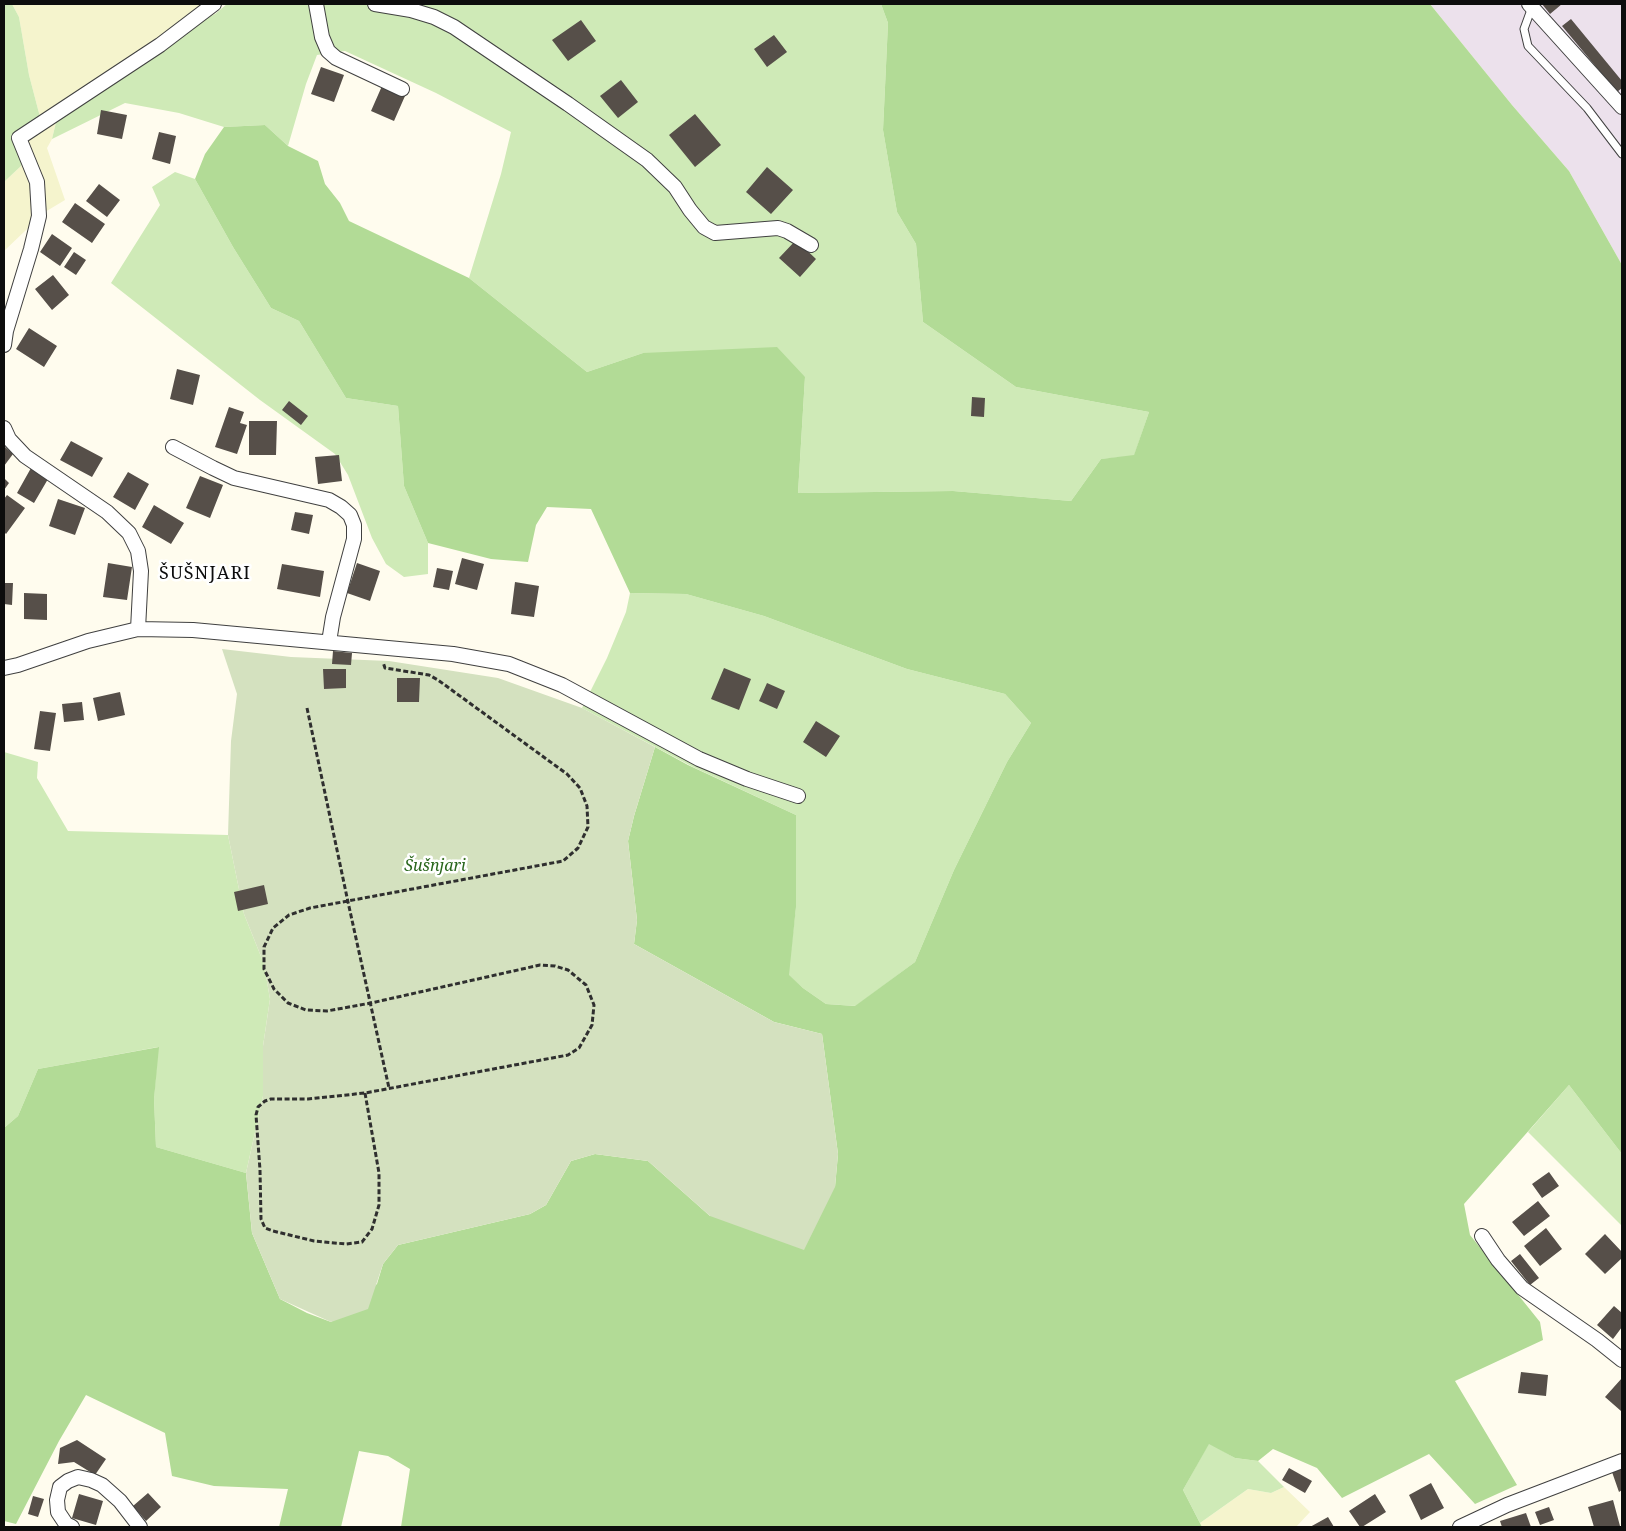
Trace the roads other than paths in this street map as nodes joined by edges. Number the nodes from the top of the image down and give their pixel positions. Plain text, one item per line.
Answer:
1 (214, 4) edge
2 (316, 4) edge
3 (374, 4) edge
4 (1531, 5) edge
5 (402, 89) dead end
6 (1622, 108) edge
7 (1622, 154) edge
8 (811, 245) dead end
9 (4, 345) edge
10 (4, 428) edge
11 (173, 447) dead end
12 (138, 629) junction
13 (329, 642) junction
14 (4, 668) edge
15 (798, 796) dead end
16 (1482, 1236) dead end
17 (1622, 1360) edge
18 (1622, 1461) edge
19 (72, 1527) edge
20 (140, 1527) edge
21 (1460, 1527) edge

1 - 9 street
2 - 5 street
3 - 8 street
4 - 6 street
4 - 7 lane
10 - 12 street
11 - 13 street
12 - 13 street
12 - 14 street
13 - 15 street
16 - 17 street
18 - 21 street
19 - 20 street

